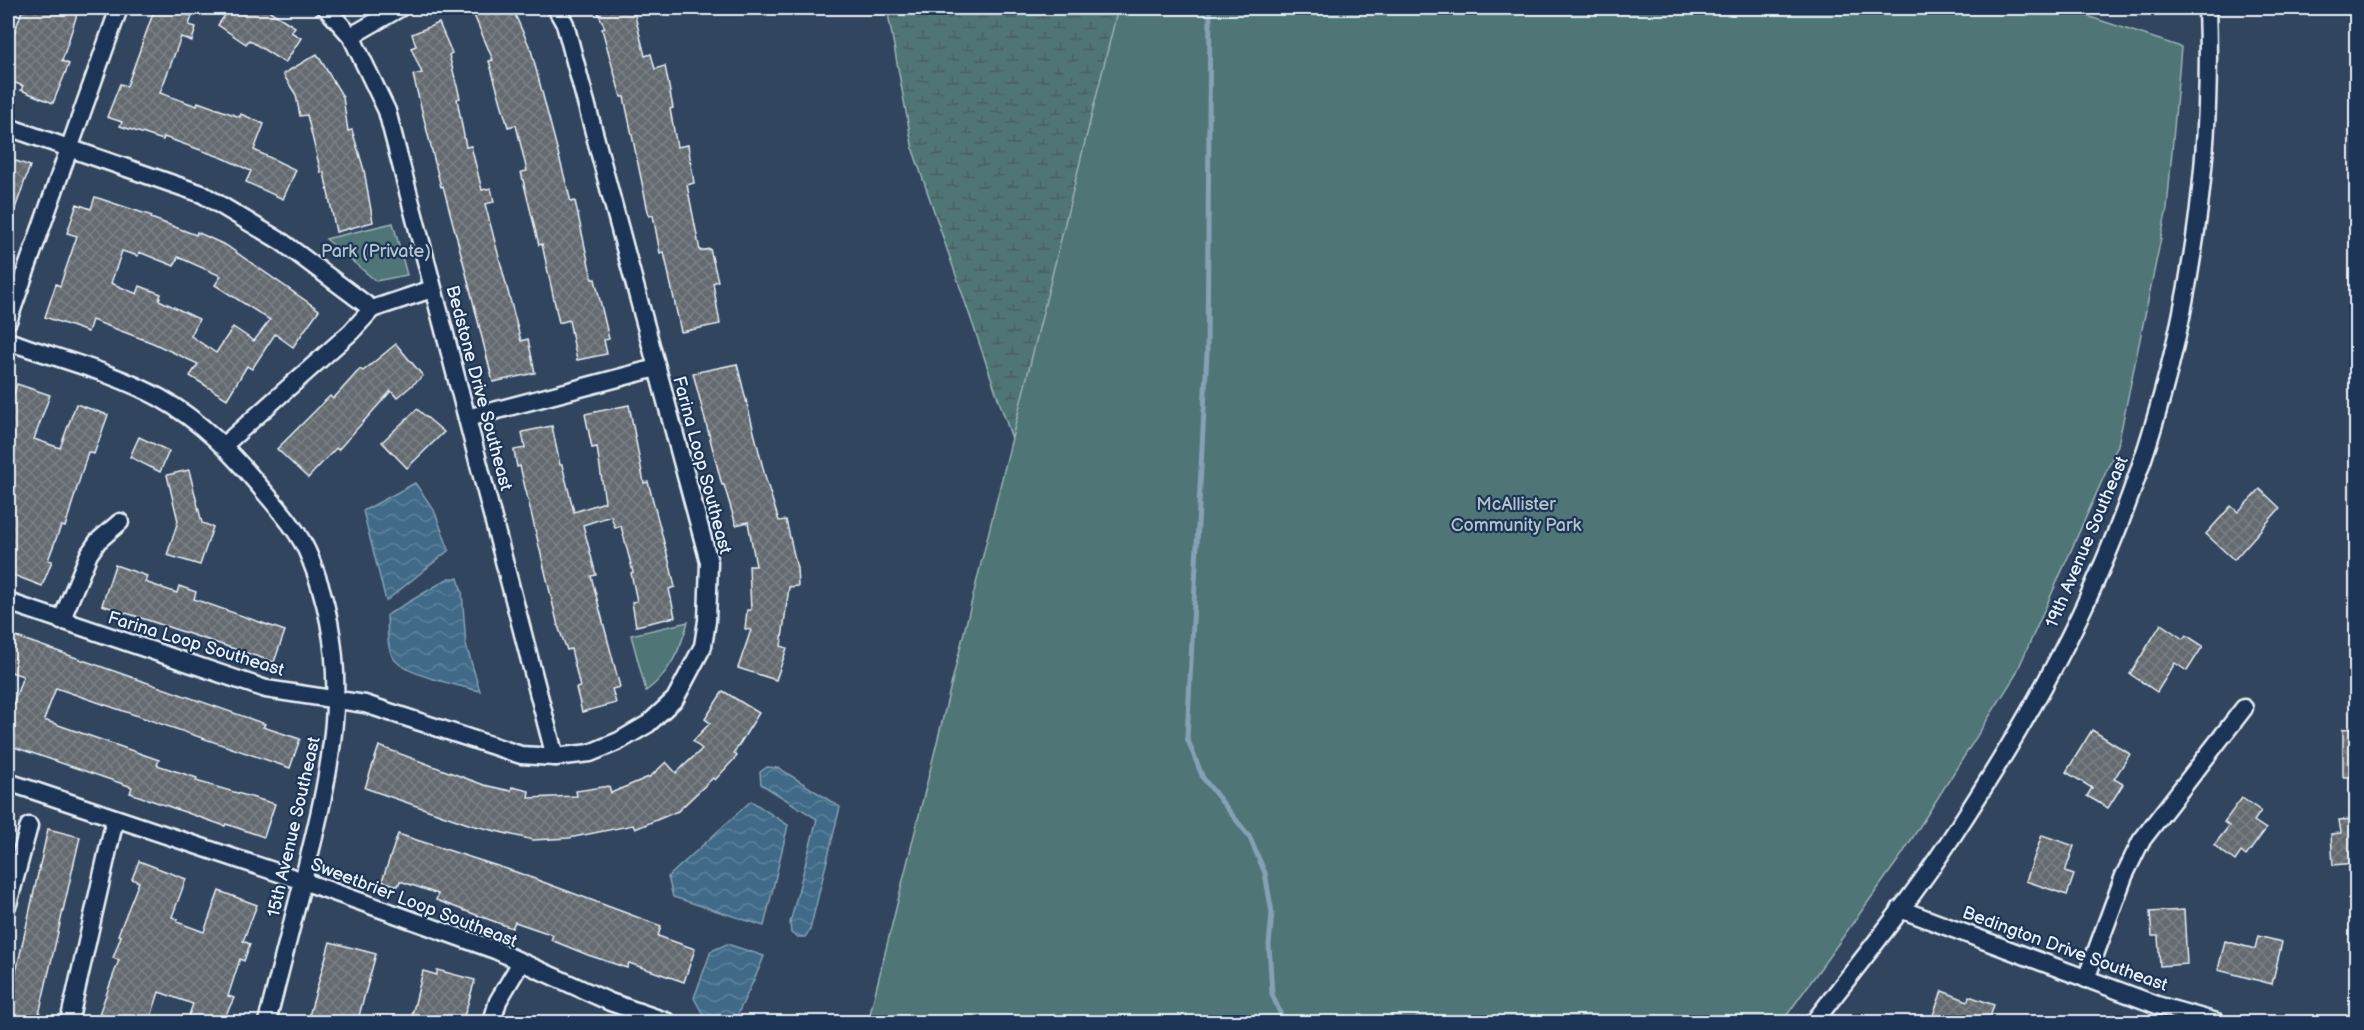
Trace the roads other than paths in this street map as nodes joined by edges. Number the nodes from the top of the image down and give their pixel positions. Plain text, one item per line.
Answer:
1 (118, 8) edge
2 (326, 8) edge
3 (400, 8) edge
4 (556, 8) edge
5 (2207, 8) edge
6 (351, 36) junction
7 (8, 127) edge
8 (68, 148) junction
9 (432, 289) junction
10 (372, 309) junction
11 (8, 321) edge
12 (8, 342) edge
13 (656, 368) junction
14 (467, 417) junction
15 (224, 445) junction
16 (120, 522) dead end
17 (8, 602) edge
18 (61, 621) junction
19 (336, 700) junction
20 (2244, 708) dead end
21 (555, 757) junction
22 (8, 782) edge
23 (115, 819) junction
24 (29, 826) dead end
25 (11, 876) edge
26 (303, 881) junction
27 (8, 904) edge
28 (1900, 909) junction
29 (520, 964) junction
30 (2086, 979) junction
31 (69, 1023) edge
32 (267, 1023) edge
33 (492, 1023) edge
34 (668, 1023) edge
35 (1814, 1023) edge
36 (2217, 1023) edge

1 - 8 street
2 - 6 street, Bedstone Drive Southeast
3 - 6 street
4 - 13 street, Farina Loop Southeast
5 - 28 street, 19th Avenue Southeast
6 - 9 street, Bedstone Drive Southeast
7 - 8 street
8 - 10 street
8 - 11 street
9 - 10 street
9 - 14 street, Bedstone Drive Southeast
10 - 15 street
12 - 15 street, 15th Avenue Southeast
13 - 14 street
13 - 21 street, Farina Loop Southeast
14 - 21 street, Bedstone Drive Southeast
15 - 19 street, 15th Avenue Southeast
16 - 18 street
17 - 18 street, Farina Loop Southeast
18 - 19 street, Farina Loop Southeast
19 - 21 street, Farina Loop Southeast
19 - 26 street, 15th Avenue Southeast
20 - 30 street
22 - 23 street, Sweetbrier Loop Southeast
23 - 26 street, Sweetbrier Loop Southeast
23 - 31 street
24 - 25 street
25 - 27 street
26 - 29 street, Sweetbrier Loop Southeast
26 - 32 street, 15th Avenue Southeast
28 - 30 street, Bedington Drive Southeast
28 - 35 street, 19th Avenue Southeast
29 - 33 street
29 - 34 street, Sweetbrier Loop Southeast
30 - 36 street, Bedington Drive Southeast

